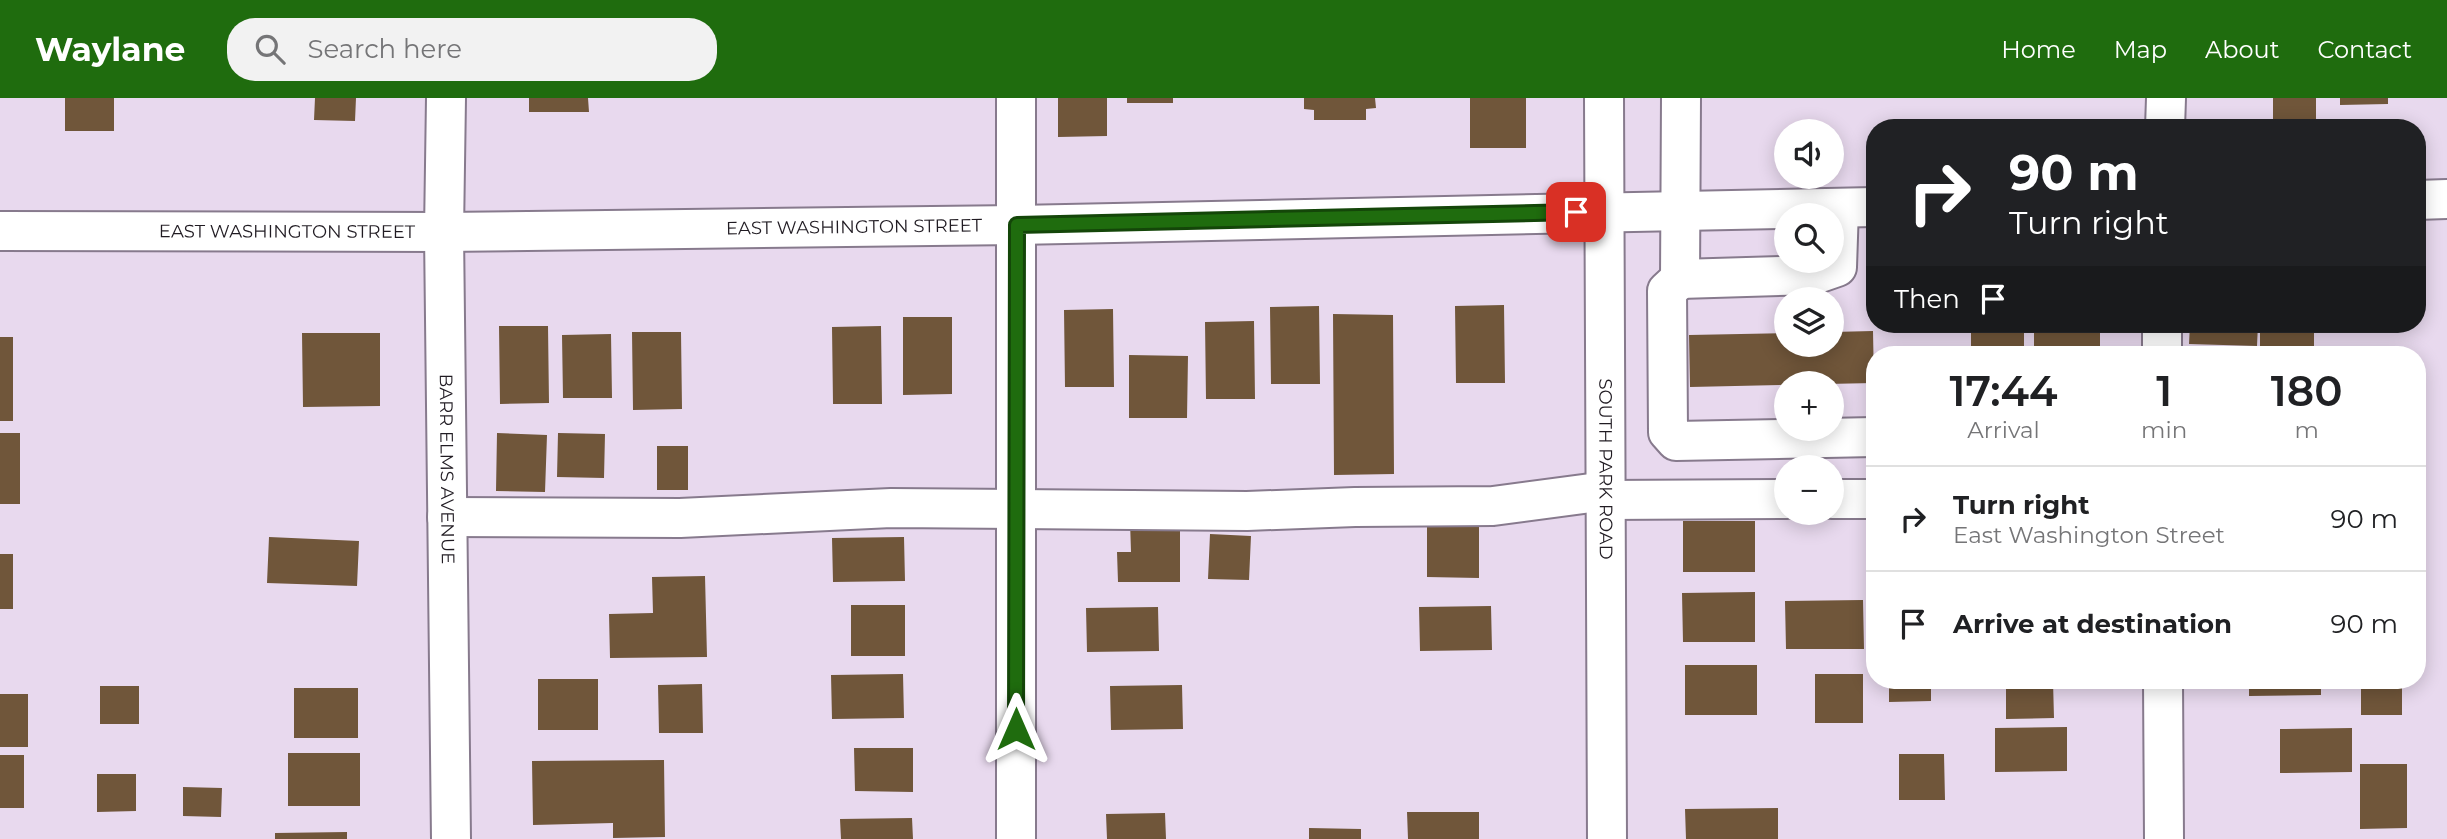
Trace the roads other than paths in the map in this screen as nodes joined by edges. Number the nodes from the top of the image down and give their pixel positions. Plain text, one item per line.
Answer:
1 (446, 98) edge
2 (1016, 98) edge
3 (1604, 98) edge
4 (1681, 98) edge
5 (2166, 98) edge
6 (2165, 119) edge
7 (2447, 199) edge
8 (2426, 200) edge
9 (1857, 207) edge
10 (1680, 210) junction
11 (1604, 211) junction
12 (1017, 225) junction
13 (0, 231) edge
14 (444, 232) junction
15 (1680, 279) junction
16 (1667, 352) junction
17 (1605, 355) junction
18 (1866, 437) edge
19 (1606, 496) junction
20 (1774, 499) edge
21 (1844, 499) edge
22 (1866, 499) edge
23 (1017, 510) junction
24 (447, 517) junction
25 (2163, 689) edge
26 (451, 839) edge
27 (1016, 839) edge
28 (1607, 839) edge
29 (2164, 839) edge

1 - 14 street, BARR ELMS AVENUE
2 - 12 street
3 - 11 street, SOUTH PARK ROAD
4 - 10 street
5 - 6 street
7 - 8 street
9 - 10 street, EAST WASHINGTON STREET
9 - 15 street
10 - 11 street, EAST WASHINGTON STREET
10 - 15 street
11 - 12 street, EAST WASHINGTON STREET
11 - 17 street, SOUTH PARK ROAD
12 - 14 street, EAST WASHINGTON STREET
12 - 23 street
13 - 14 street, EAST WASHINGTON STREET
14 - 24 street, BARR ELMS AVENUE
15 - 16 street
16 - 17 street
16 - 18 street
17 - 19 street, SOUTH PARK ROAD
19 - 20 street
19 - 23 street
19 - 28 street, SOUTH PARK ROAD
21 - 22 street
23 - 24 street
23 - 27 street
24 - 26 street, BARR ELMS AVENUE
25 - 29 street

